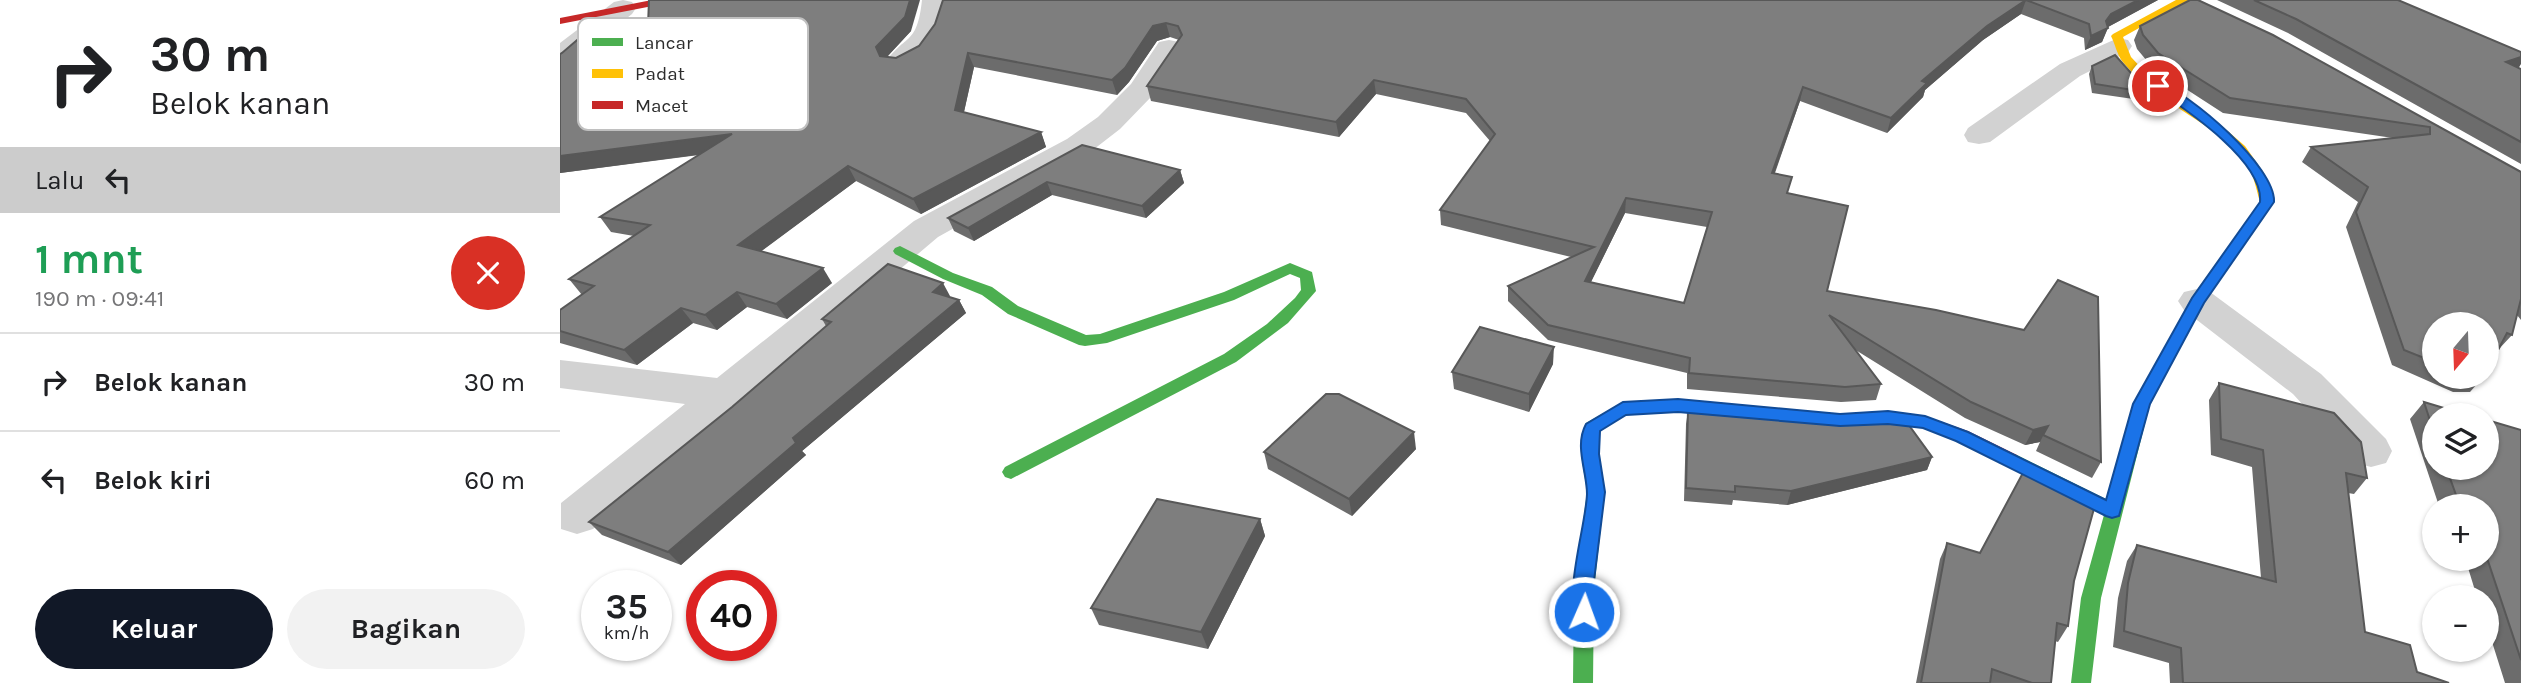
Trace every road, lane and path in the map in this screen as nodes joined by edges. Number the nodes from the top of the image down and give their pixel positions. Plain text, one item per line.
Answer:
1 (668, 0) edge
2 (935, 0) edge
3 (2184, 0) edge
4 (623, 8) junction
5 (610, 18) edge
6 (560, 21) edge
7 (578, 43) edge
8 (2118, 46) junction
9 (1169, 48) edge
10 (560, 61) edge
11 (899, 63) edge
12 (1979, 135) dead end
13 (900, 251) junction
14 (2197, 301) junction
15 (560, 374) edge
16 (725, 394) junction
17 (2371, 451) dead end
18 (1011, 472) dead end
19 (2112, 511) junction
20 (577, 516) dead end
21 (1583, 683) edge
22 (2081, 683) edge

1 - 4 street
2 - 11 street
3 - 8 street
4 - 5 street
4 - 6 street
7 - 10 street
8 - 12 street
8 - 14 street
9 - 13 street
13 - 16 street
13 - 18 street
14 - 17 street
14 - 19 street
15 - 16 street
16 - 20 street
19 - 21 street
19 - 22 street

